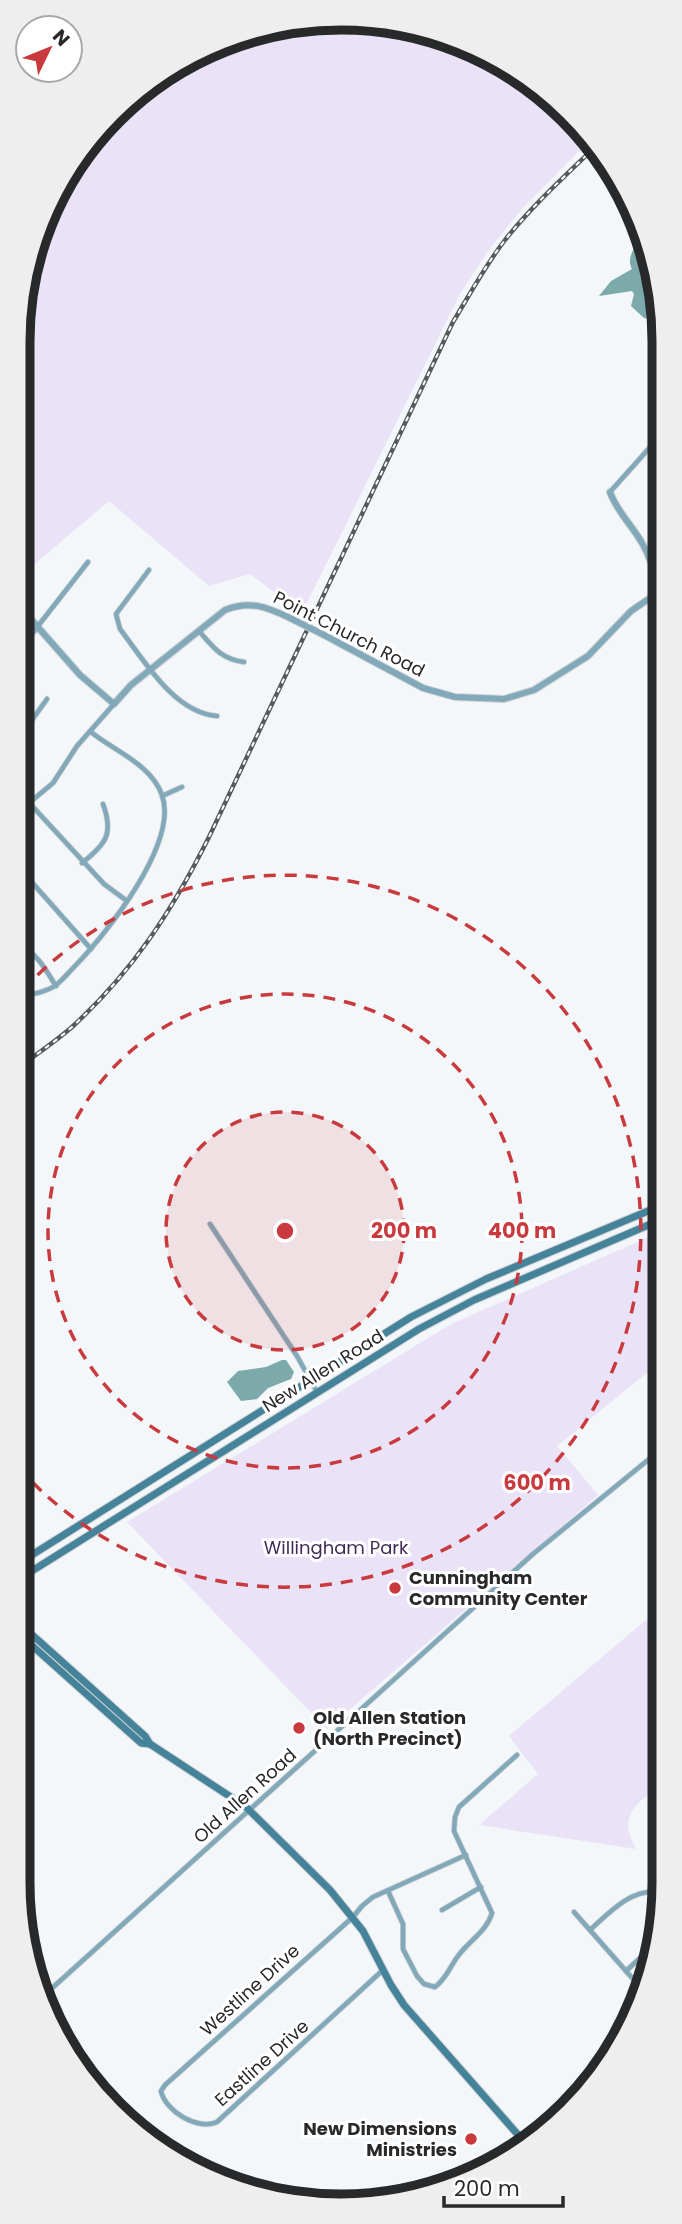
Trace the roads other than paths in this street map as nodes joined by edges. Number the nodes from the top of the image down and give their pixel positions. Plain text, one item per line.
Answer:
1 (652, 445) edge
2 (610, 492) joint
3 (88, 562) dead end
4 (652, 562) edge
5 (149, 570) dead end
6 (652, 597) edge
7 (30, 617) edge
8 (38, 626) junction
9 (199, 631) junction
10 (30, 634) edge
11 (244, 662) dead end
12 (152, 670) junction
13 (47, 699) dead end
14 (114, 704) junction
15 (217, 716) dead end
16 (30, 723) edge
17 (91, 733) junction
18 (182, 788) dead end
19 (162, 796) junction
20 (30, 802) edge
21 (30, 804) edge
22 (103, 804) dead end
23 (82, 863) junction
24 (30, 883) edge
25 (127, 901) junction
26 (92, 949) junction
27 (30, 952) edge
28 (56, 986) junction
29 (30, 993) edge
30 (652, 1209) edge
31 (652, 1223) edge
32 (210, 1224) dead end
33 (311, 1379) junction
34 (318, 1393) junction
35 (652, 1457) edge
36 (30, 1557) edge
37 (30, 1572) edge
38 (30, 1639) edge
39 (517, 1755) dead end
40 (250, 1811) junction
41 (466, 1855) junction
42 (481, 1887) junction
43 (388, 1891) junction
44 (652, 1893) edge
45 (442, 1910) dead end
46 (574, 1912) dead end
47 (353, 1917) junction
48 (590, 1930) junction
49 (644, 1955) edge
50 (383, 1970) junction
51 (626, 1970) junction
52 (636, 1982) edge
53 (49, 1991) edge
54 (165, 2085) joint
55 (520, 2137) edge

1 - 2 street
2 - 4 street
3 - 8 street
5 - 12 street
6 - 9 street, Point Church Road, bridge
7 - 8 street
8 - 10 street
8 - 14 street
9 - 11 street
9 - 12 street, Point Church Road
12 - 14 street, Point Church Road
12 - 15 street
13 - 16 street
14 - 17 street, Point Church Road
17 - 19 street
17 - 20 street, Point Church Road
18 - 19 street
19 - 25 street
21 - 23 street
22 - 23 street
23 - 25 street
24 - 26 street
25 - 26 street
26 - 28 street
27 - 28 street
28 - 29 street
30 - 33 main road, New Allen Road
31 - 34 main road, New Allen Road
32 - 33 street
33 - 34 street
33 - 36 main road, New Allen Road
34 - 37 main road, New Allen Road
35 - 40 street, Old Allen Road
38 - 40 main road
39 - 41 street
40 - 47 main road
40 - 53 street, Old Allen Road
41 - 42 street
41 - 43 street, Westline Drive
42 - 43 street
42 - 45 street
43 - 47 street, Westline Drive
44 - 48 street
46 - 48 street
47 - 50 main road
47 - 54 street, Westline Drive
48 - 51 street
49 - 51 street
50 - 54 street, Eastline Drive
50 - 55 main road
51 - 52 street

